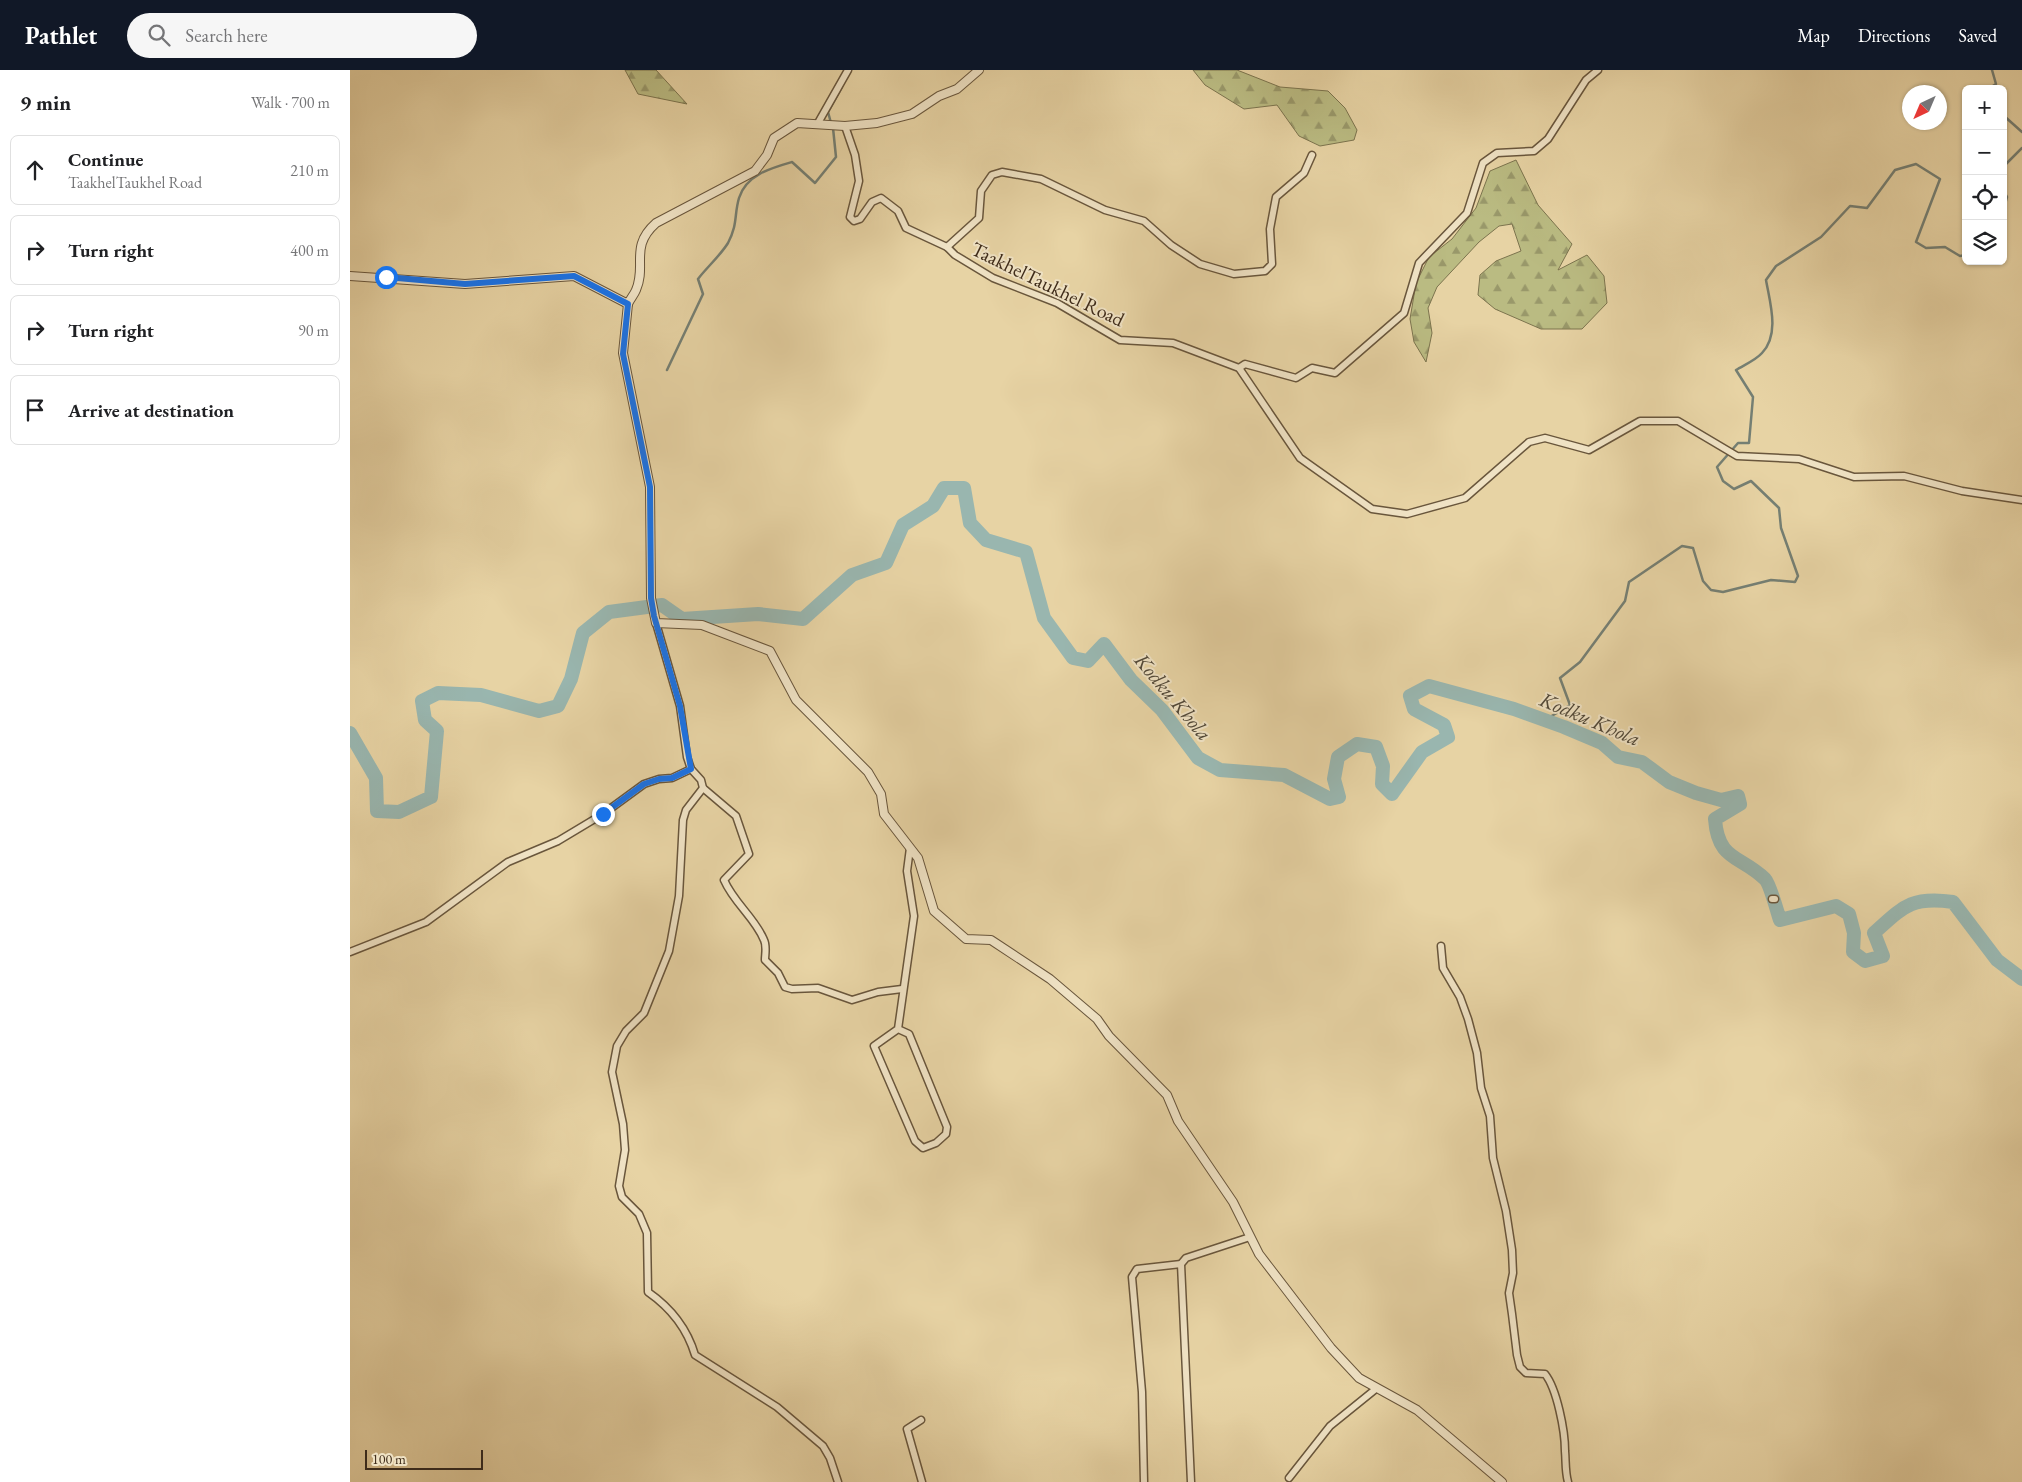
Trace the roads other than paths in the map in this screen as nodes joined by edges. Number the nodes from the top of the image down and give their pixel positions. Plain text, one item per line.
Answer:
1 (848, 70) edge
2 (979, 70) edge
3 (1598, 70) edge
4 (821, 123) junction
5 (845, 126) junction
6 (1312, 155) dead end
7 (947, 247) junction
8 (350, 276) edge
9 (628, 304) junction
10 (1240, 368) junction
11 (2022, 500) edge
12 (655, 619) junction
13 (691, 769) junction
14 (703, 788) junction
15 (910, 848) junction
16 (1441, 946) dead end
17 (350, 952) edge
18 (902, 989) junction
19 (898, 1028) junction
20 (1250, 1237) junction
21 (1181, 1264) junction
22 (1377, 1388) junction
23 (921, 1420) dead end
24 (1289, 1478) dead end
25 (838, 1482) edge
26 (922, 1482) edge
27 (1144, 1482) edge
28 (1190, 1482) edge
29 (1502, 1482) edge
30 (1568, 1482) edge

1 - 4 street
2 - 5 street
3 - 10 street, TaakhelTaukhel Road
4 - 5 street
4 - 9 street
5 - 7 street, TaakhelTaukhel Road
6 - 7 street
7 - 10 street, TaakhelTaukhel Road
8 - 9 street
9 - 12 street
10 - 11 street
12 - 13 street
12 - 15 street
13 - 14 street
13 - 17 street
14 - 18 street
14 - 25 street
15 - 18 street
15 - 20 street
16 - 30 street
18 - 19 street
19 - 19 street
20 - 21 street
20 - 22 street
21 - 27 street
21 - 28 street
22 - 24 street
22 - 29 street
23 - 26 street

